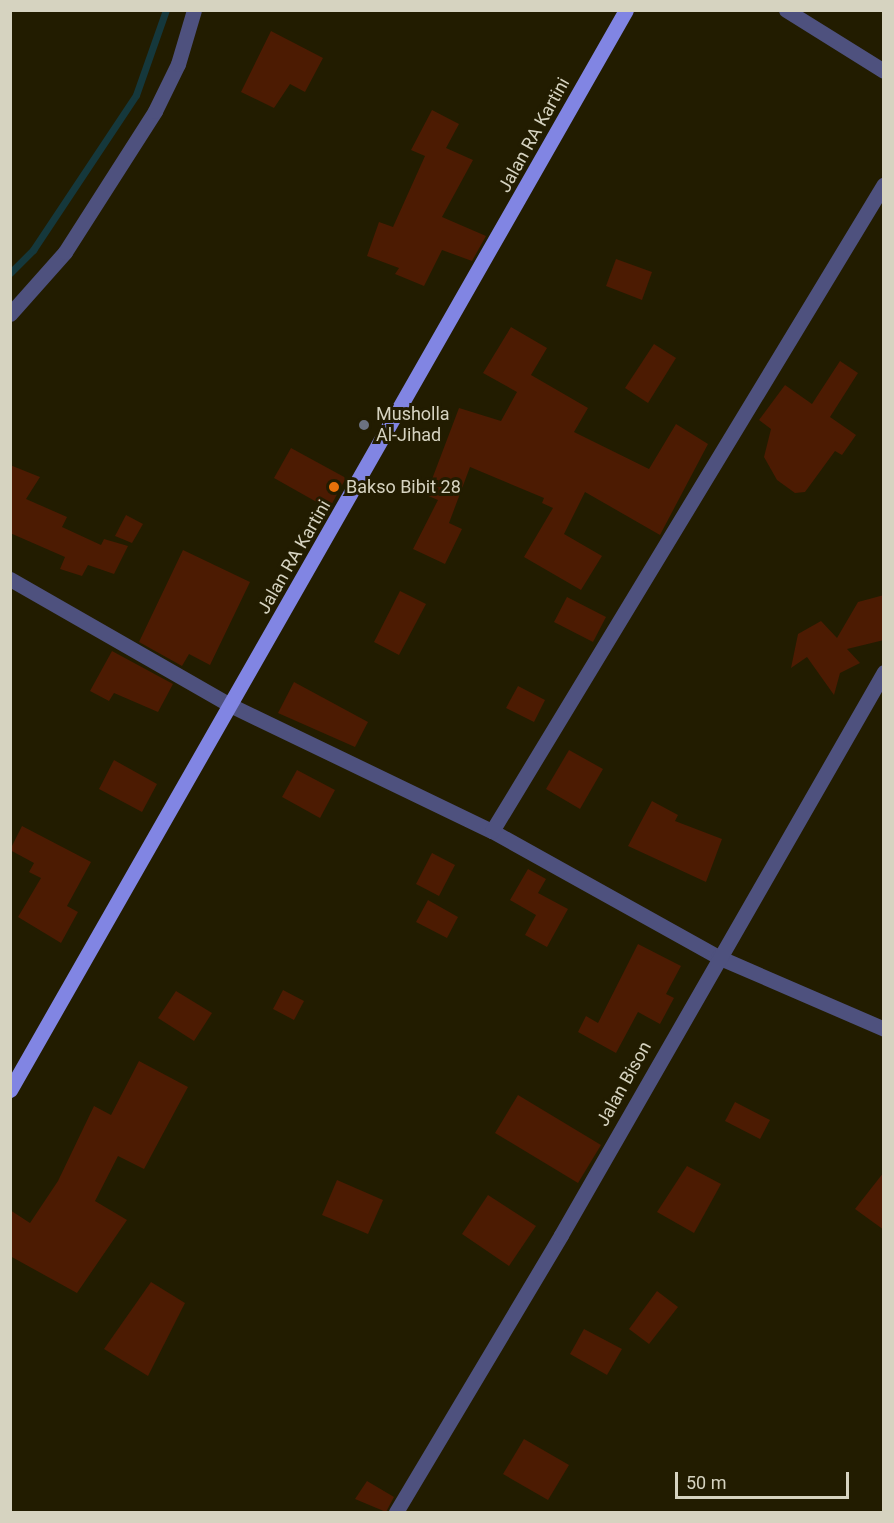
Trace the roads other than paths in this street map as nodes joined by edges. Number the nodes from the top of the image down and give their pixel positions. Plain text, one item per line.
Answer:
1 (194, 10) edge
2 (626, 10) edge
3 (786, 10) edge
4 (884, 72) edge
5 (884, 184) edge
6 (10, 314) edge
7 (11, 580) edge
8 (884, 672) edge
9 (232, 706) junction
10 (492, 831) junction
11 (718, 957) junction
12 (884, 1029) edge
13 (10, 1090) edge
14 (396, 1512) edge

1 - 6 street
2 - 9 main road, Jalan RA Kartini
3 - 4 street
5 - 10 street
7 - 9 street
8 - 11 street, Jalan Bison
9 - 10 street
9 - 13 main road, Jalan RA Kartini
10 - 11 street
11 - 12 street
11 - 14 street, Jalan Bison

